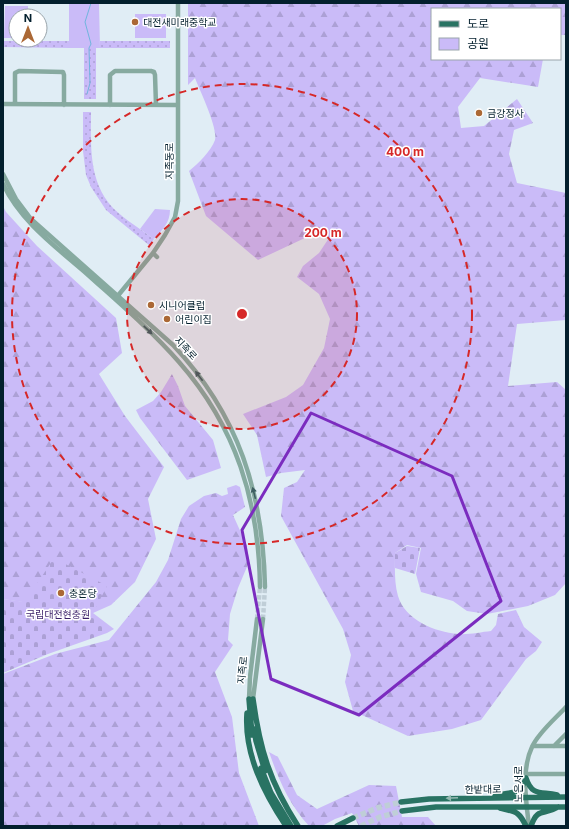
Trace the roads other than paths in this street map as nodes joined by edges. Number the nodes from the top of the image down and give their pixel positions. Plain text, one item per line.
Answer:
1 (178, 3) edge
2 (3, 104) edge
3 (15, 104) junction
4 (64, 105) junction
5 (110, 105) junction
6 (156, 105) junction
7 (178, 105) junction
8 (3, 174) edge
9 (3, 184) edge
10 (153, 253) junction
11 (157, 257) dead end
12 (116, 298) junction
13 (262, 587) tunnel mouth
14 (260, 619) tunnel mouth
15 (251, 699) junction
16 (566, 707) edge
17 (566, 734) edge
18 (533, 746) junction
19 (554, 746) junction
20 (566, 746) edge
21 (566, 774) edge
22 (526, 776) junction
23 (491, 797) junction
24 (564, 797) edge
25 (527, 798) junction
26 (401, 802) tunnel mouth
27 (490, 806) junction
28 (527, 806) junction
29 (558, 807) junction
30 (566, 807) edge
31 (402, 811) tunnel mouth
32 (353, 818) tunnel mouth
33 (286, 826) edge
34 (291, 826) edge
35 (295, 826) edge
36 (298, 826) edge
37 (337, 826) edge
38 (529, 826) edge

1 - 7 street, 지족동로
2 - 3 street
3 - 4 street
3 - 4 street
4 - 5 street
5 - 6 street
5 - 6 street
6 - 7 street
7 - 10 street, 지족동로
8 - 12 street, 지족로
9 - 12 street, 지족로
10 - 11 street
10 - 12 street, 지족동로
12 - 13 street, 지족로
14 - 15 street, 지족로
15 - 33 main road
15 - 34 main road
15 - 35 main road
15 - 36 main road
16 - 18 street, 노은서로
17 - 19 street
18 - 19 street
18 - 22 street, 노은서로
19 - 20 street
21 - 22 street
22 - 23 main road
22 - 24 main road
22 - 25 street, 노은서로
23 - 25 main road, 한밭대로
23 -> 26 main road, 한밭대로
24 - 25 main road, 한밭대로
25 - 28 street, 노은서로
27 - 28 main road, 한밭대로
27 - 31 main road, 한밭대로
27 - 38 main road
28 - 29 main road, 한밭대로
28 - 38 street, 노은서로
29 - 30 main road, 한밭대로
29 - 38 main road
32 - 37 main road

